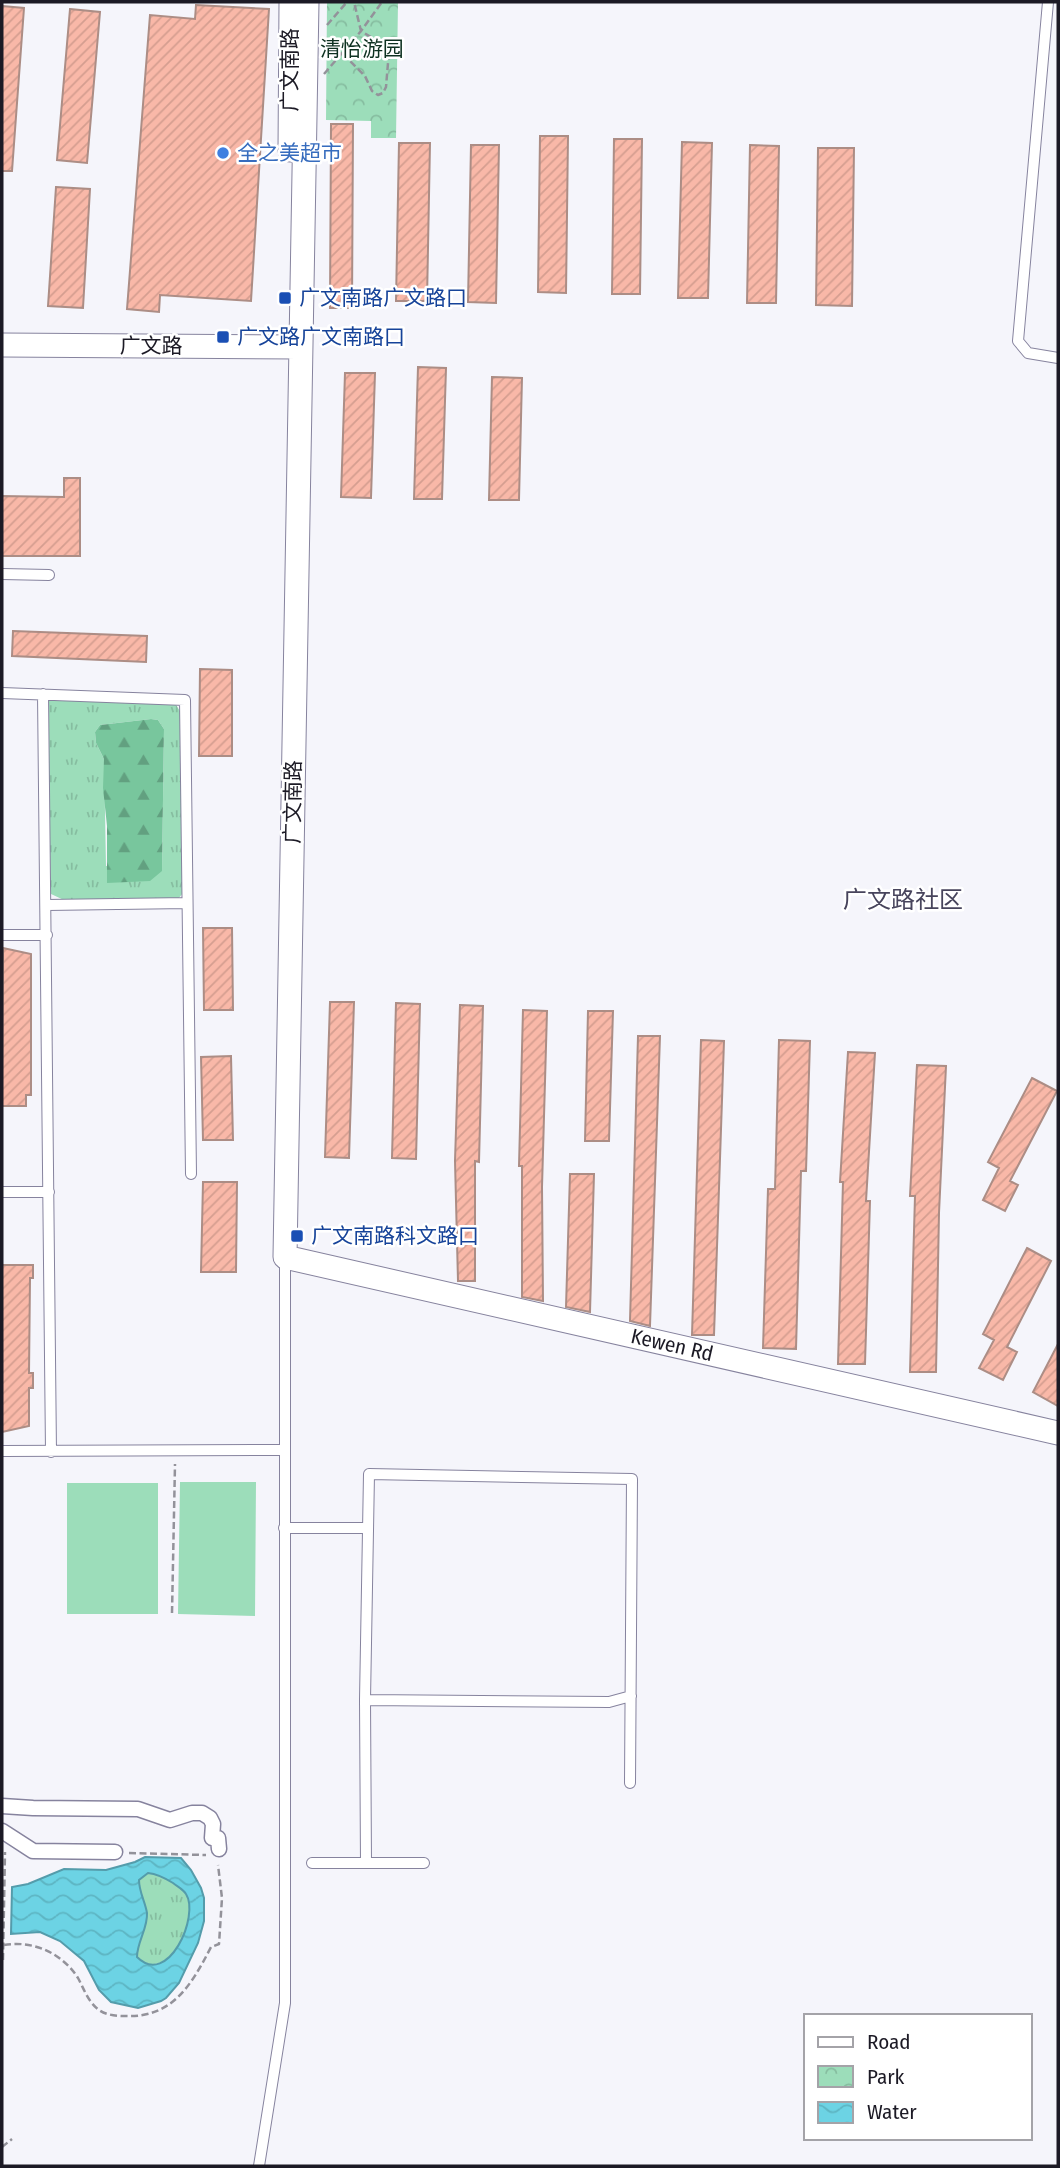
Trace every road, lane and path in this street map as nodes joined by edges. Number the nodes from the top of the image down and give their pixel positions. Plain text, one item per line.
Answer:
1 (291, 2) edge
2 (307, 2) edge
3 (347, 2) edge
4 (354, 2) edge
5 (382, 2) edge
6 (1048, 2) edge
7 (327, 25) dead end
8 (361, 31) junction
9 (343, 54) junction
10 (307, 74) junction
11 (2, 345) edge
12 (300, 347) junction
13 (1058, 358) edge
14 (2, 574) edge
15 (49, 575) dead end
16 (2, 693) edge
17 (43, 694) junction
18 (187, 903) junction
19 (47, 905) junction
20 (2, 935) edge
21 (47, 935) junction
22 (191, 1174) dead end
23 (2, 1192) edge
24 (49, 1192) junction
25 (285, 1257) junction
26 (1058, 1433) edge
27 (284, 1450) junction
28 (2, 1451) edge
29 (175, 1451) junction
30 (51, 1452) junction
31 (284, 1528) junction
32 (368, 1528) junction
33 (172, 1612) dead end
34 (631, 1696) junction
35 (365, 1700) junction
36 (630, 1783) dead end
37 (2, 1805) edge
38 (4, 1838) edge
39 (115, 1852) joint
40 (216, 1855) junction
41 (312, 1863) dead end
42 (366, 1863) junction
43 (424, 1863) dead end
44 (4, 1945) junction
45 (3, 1961) edge
46 (12, 2139) dead end
47 (2, 2147) edge
48 (259, 2166) edge

1 - 12 street, 广文南路
2 - 10 street, 广文南路
3 - 7 path
4 - 8 path
5 - 8 path
6 - 13 lane
8 - 9 path
8 - 9 path
9 - 10 path
10 - 12 street, 广文南路
11 - 12 street, 广文路
12 - 25 street, 广文南路
14 - 15 lane
16 - 17 lane
17 - 18 lane
17 - 19 lane
18 - 19 lane
18 - 22 lane
19 - 21 lane
20 - 21 lane
21 - 24 lane
23 - 24 lane
24 - 30 lane
25 - 26 street, Kewen Rd
25 - 27 lane
27 - 29 lane
27 - 31 lane
28 - 30 lane
29 - 30 lane
29 - 33 path
31 - 32 lane
31 - 48 lane
32 - 34 lane
32 - 35 lane
34 - 35 lane
34 - 36 lane
35 - 42 lane
37 - 40 street
38 - 39 street
38 - 44 path
39 - 40 path
40 - 44 path
41 - 42 lane
42 - 43 lane
44 - 45 path
46 - 47 path

